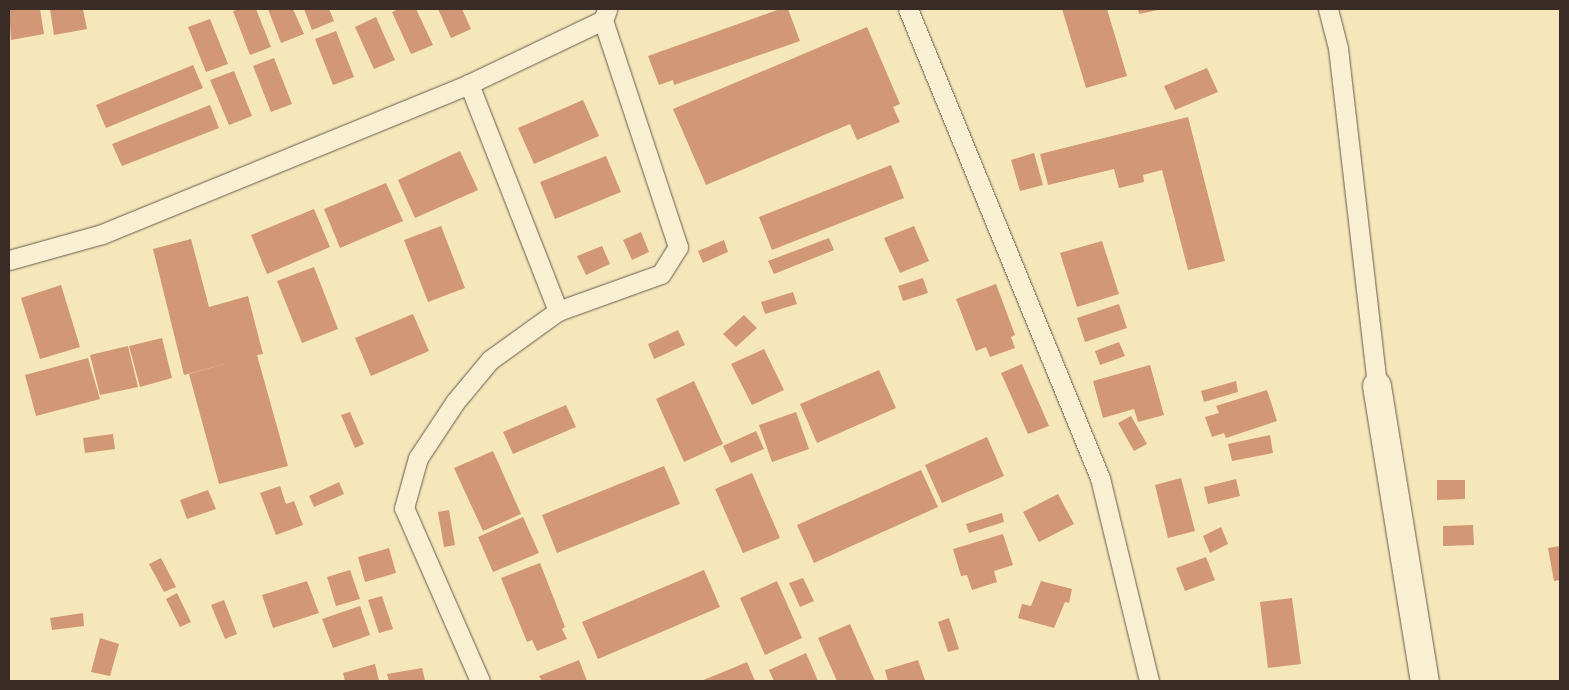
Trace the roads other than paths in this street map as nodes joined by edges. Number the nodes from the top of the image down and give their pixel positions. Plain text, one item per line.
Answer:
1 (908, 9) edge
2 (1328, 9) edge
3 (605, 14) edge
4 (469, 84) junction
5 (9, 260) edge
6 (558, 312) junction
7 (1377, 386) joint
8 (480, 681) edge
9 (1149, 681) edge
10 (1425, 681) edge

1 - 9 lane
2 - 7 lane
3 - 4 lane
3 - 6 lane
4 - 5 lane
4 - 6 lane
6 - 8 lane
7 - 10 street

